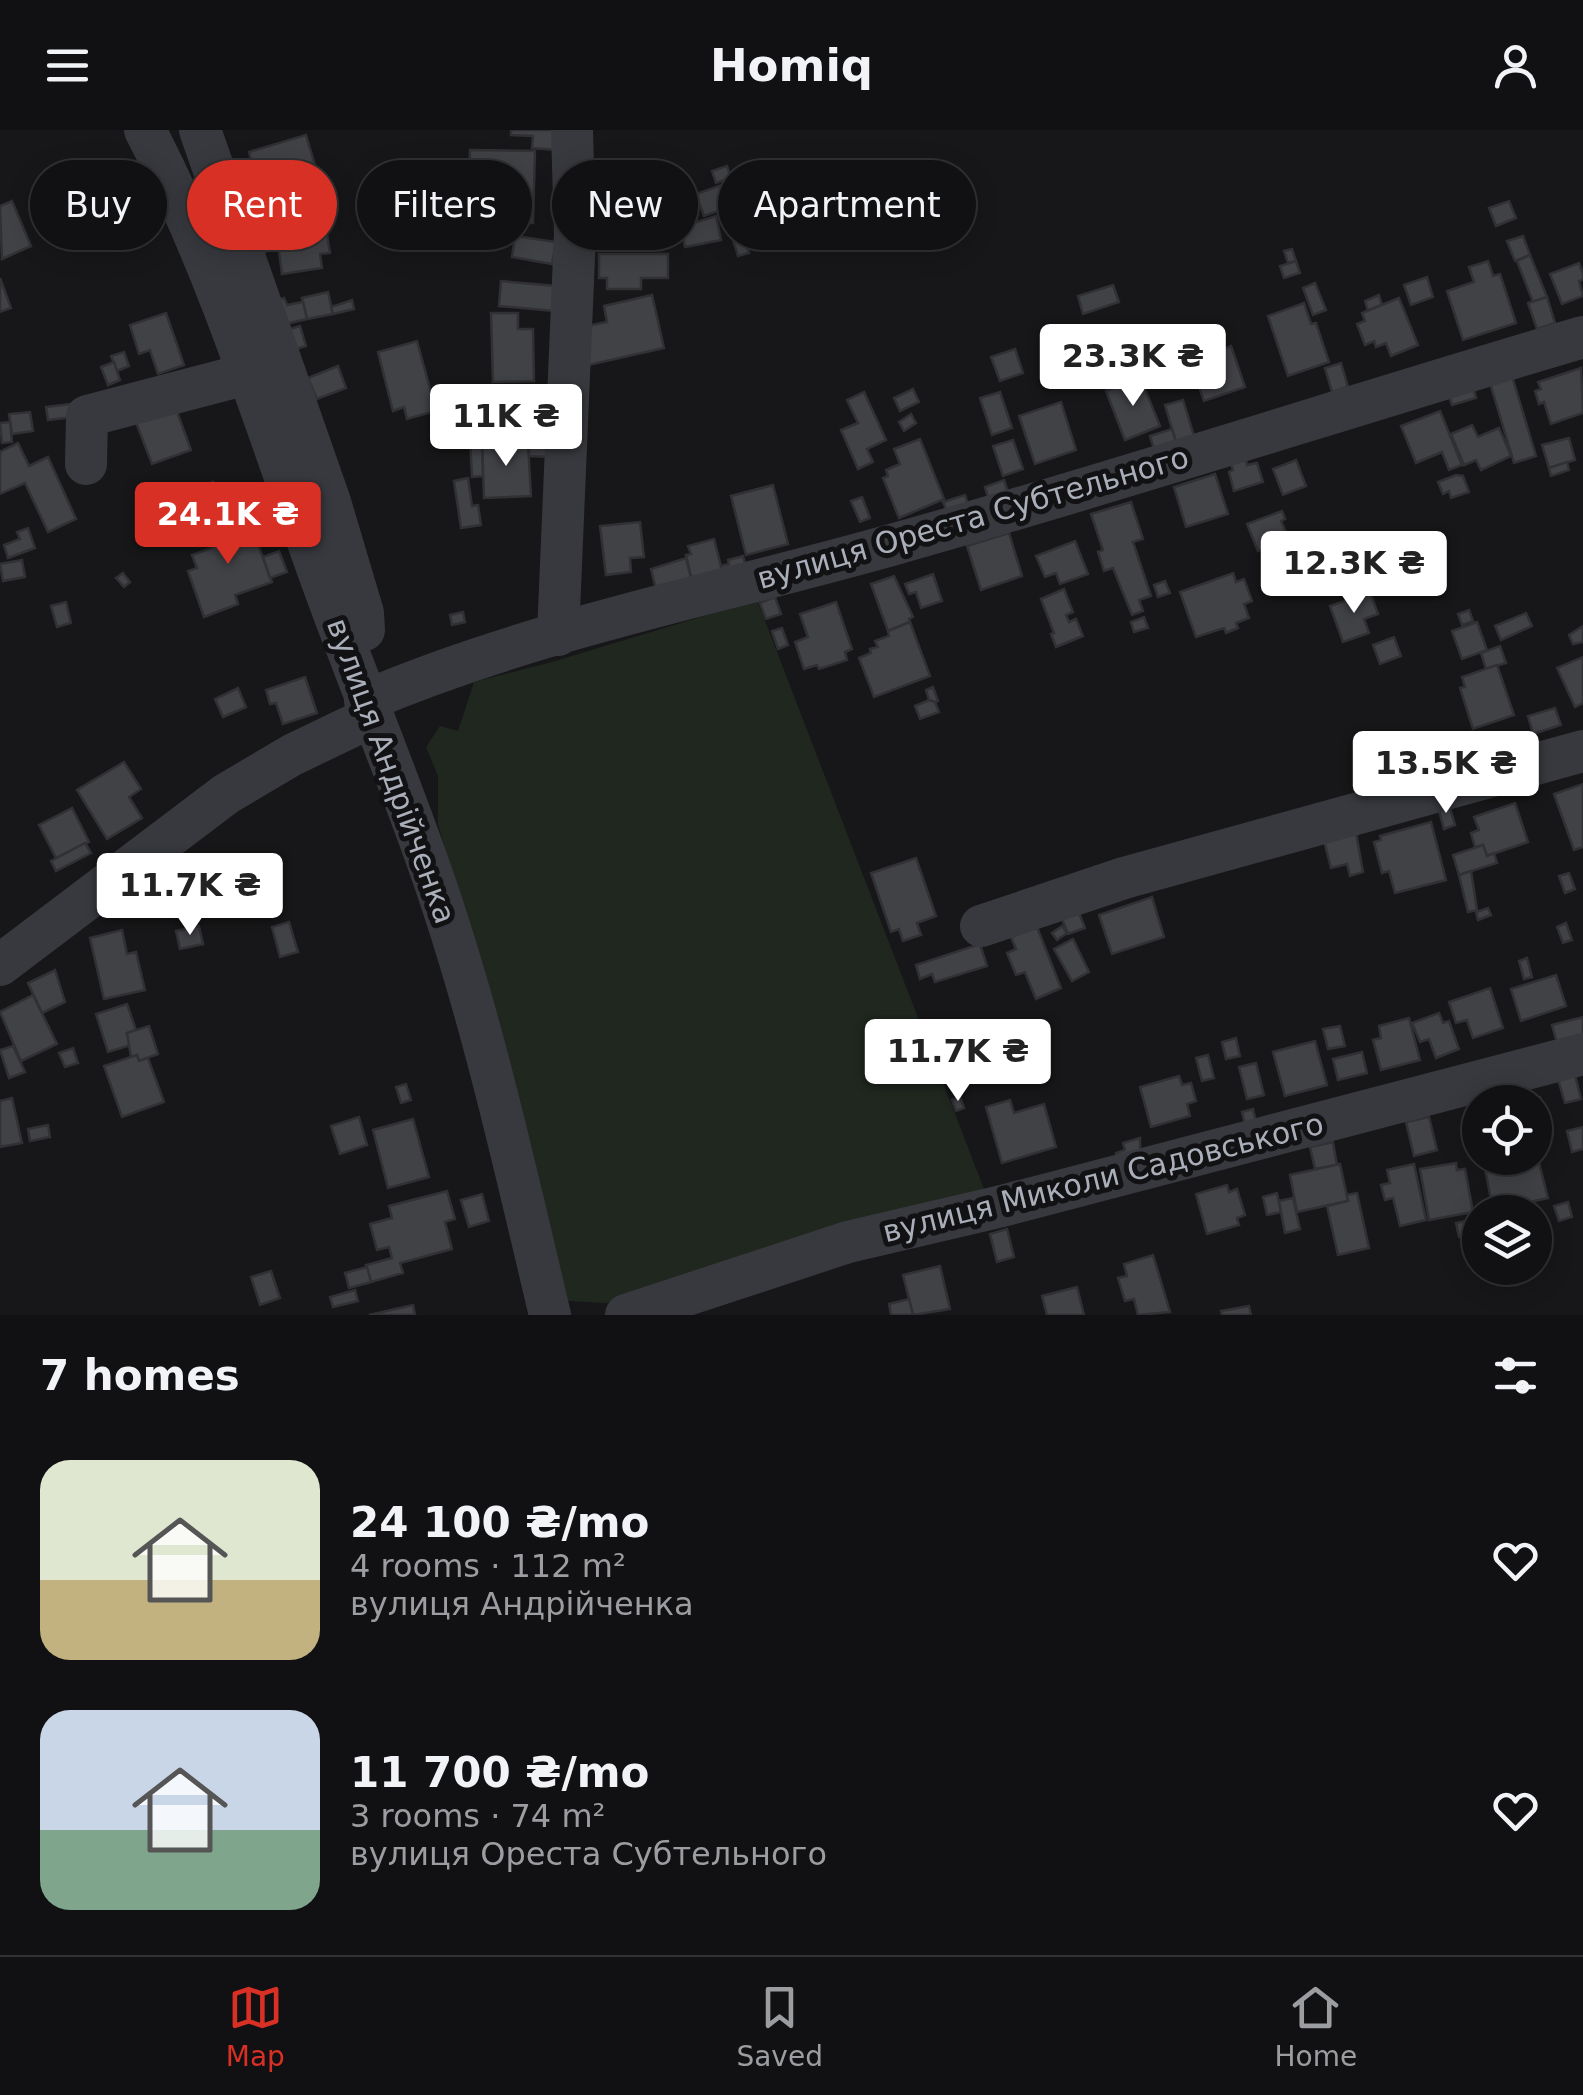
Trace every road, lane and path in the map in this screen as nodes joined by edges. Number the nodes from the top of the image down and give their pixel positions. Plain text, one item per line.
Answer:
1 (145, 130) edge
2 (200, 130) edge
3 (572, 130) edge
4 (1583, 337) edge
5 (248, 374) junction
6 (86, 464) dead end
7 (558, 635) junction
8 (364, 699) junction
9 (1583, 751) edge
10 (981, 926) dead end
11 (0, 965) edge
12 (1583, 1054) edge
13 (550, 1315) edge
14 (626, 1315) edge

1 - 5 street, вулиця Андрійченка
2 - 8 street
3 - 7 street
4 - 7 street, вулиця Ореста Субтельного
5 - 6 street
5 - 8 street, вулиця Андрійченка
7 - 8 street, вулиця Ореста Субтельного
8 - 11 street, вулиця Ореста Субтельного
8 - 13 street, вулиця Андрійченка
9 - 10 street
12 - 14 street, вулиця Миколи Садовського

